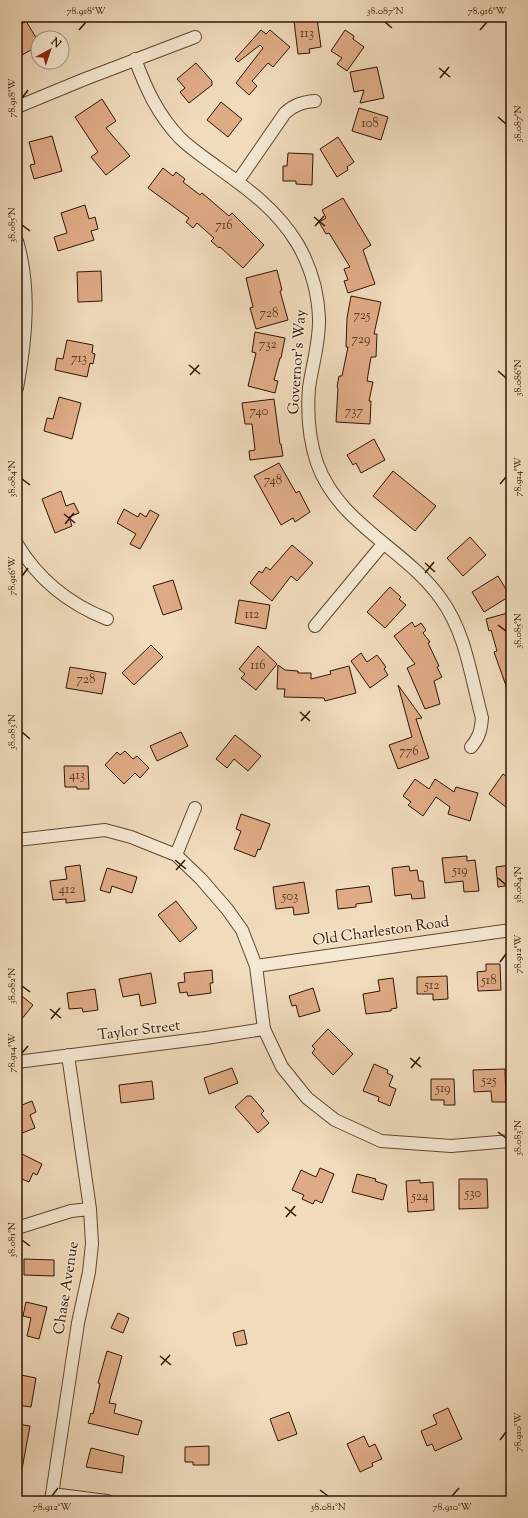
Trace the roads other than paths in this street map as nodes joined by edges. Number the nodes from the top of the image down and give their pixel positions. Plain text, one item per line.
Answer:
1 (195, 37) dead end
2 (135, 59) junction
3 (315, 101) dead end
4 (17, 107) edge
5 (238, 182) junction
6 (17, 240) edge
7 (17, 388) edge
8 (17, 544) edge
9 (384, 544) junction
10 (21, 559) edge
11 (107, 619) dead end
12 (315, 626) dead end
13 (471, 747) dead end
14 (195, 808) dead end
15 (17, 840) edge
16 (176, 855) junction
17 (511, 930) edge
18 (256, 966) junction
19 (264, 1029) junction
20 (68, 1056) junction
21 (17, 1062) edge
22 (511, 1141) edge
23 (90, 1209) junction
24 (17, 1228) edge
25 (52, 1497) edge
26 (107, 1501) edge

1 - 2 street
2 - 4 street
2 - 5 street, Governor's Way
3 - 5 street
5 - 9 street, Governor's Way
6 - 7 street
8 - 10 street
9 - 12 street
9 - 13 street, Governor's Way
10 - 11 street
14 - 16 street
15 - 16 street
16 - 18 street
17 - 18 street, Old Charleston Road
18 - 19 street
19 - 20 street, Taylor Street
19 - 22 street
20 - 21 street, Taylor Street
20 - 23 street, Chase Avenue
23 - 24 street
23 - 25 street, Chase Avenue
25 - 26 street

